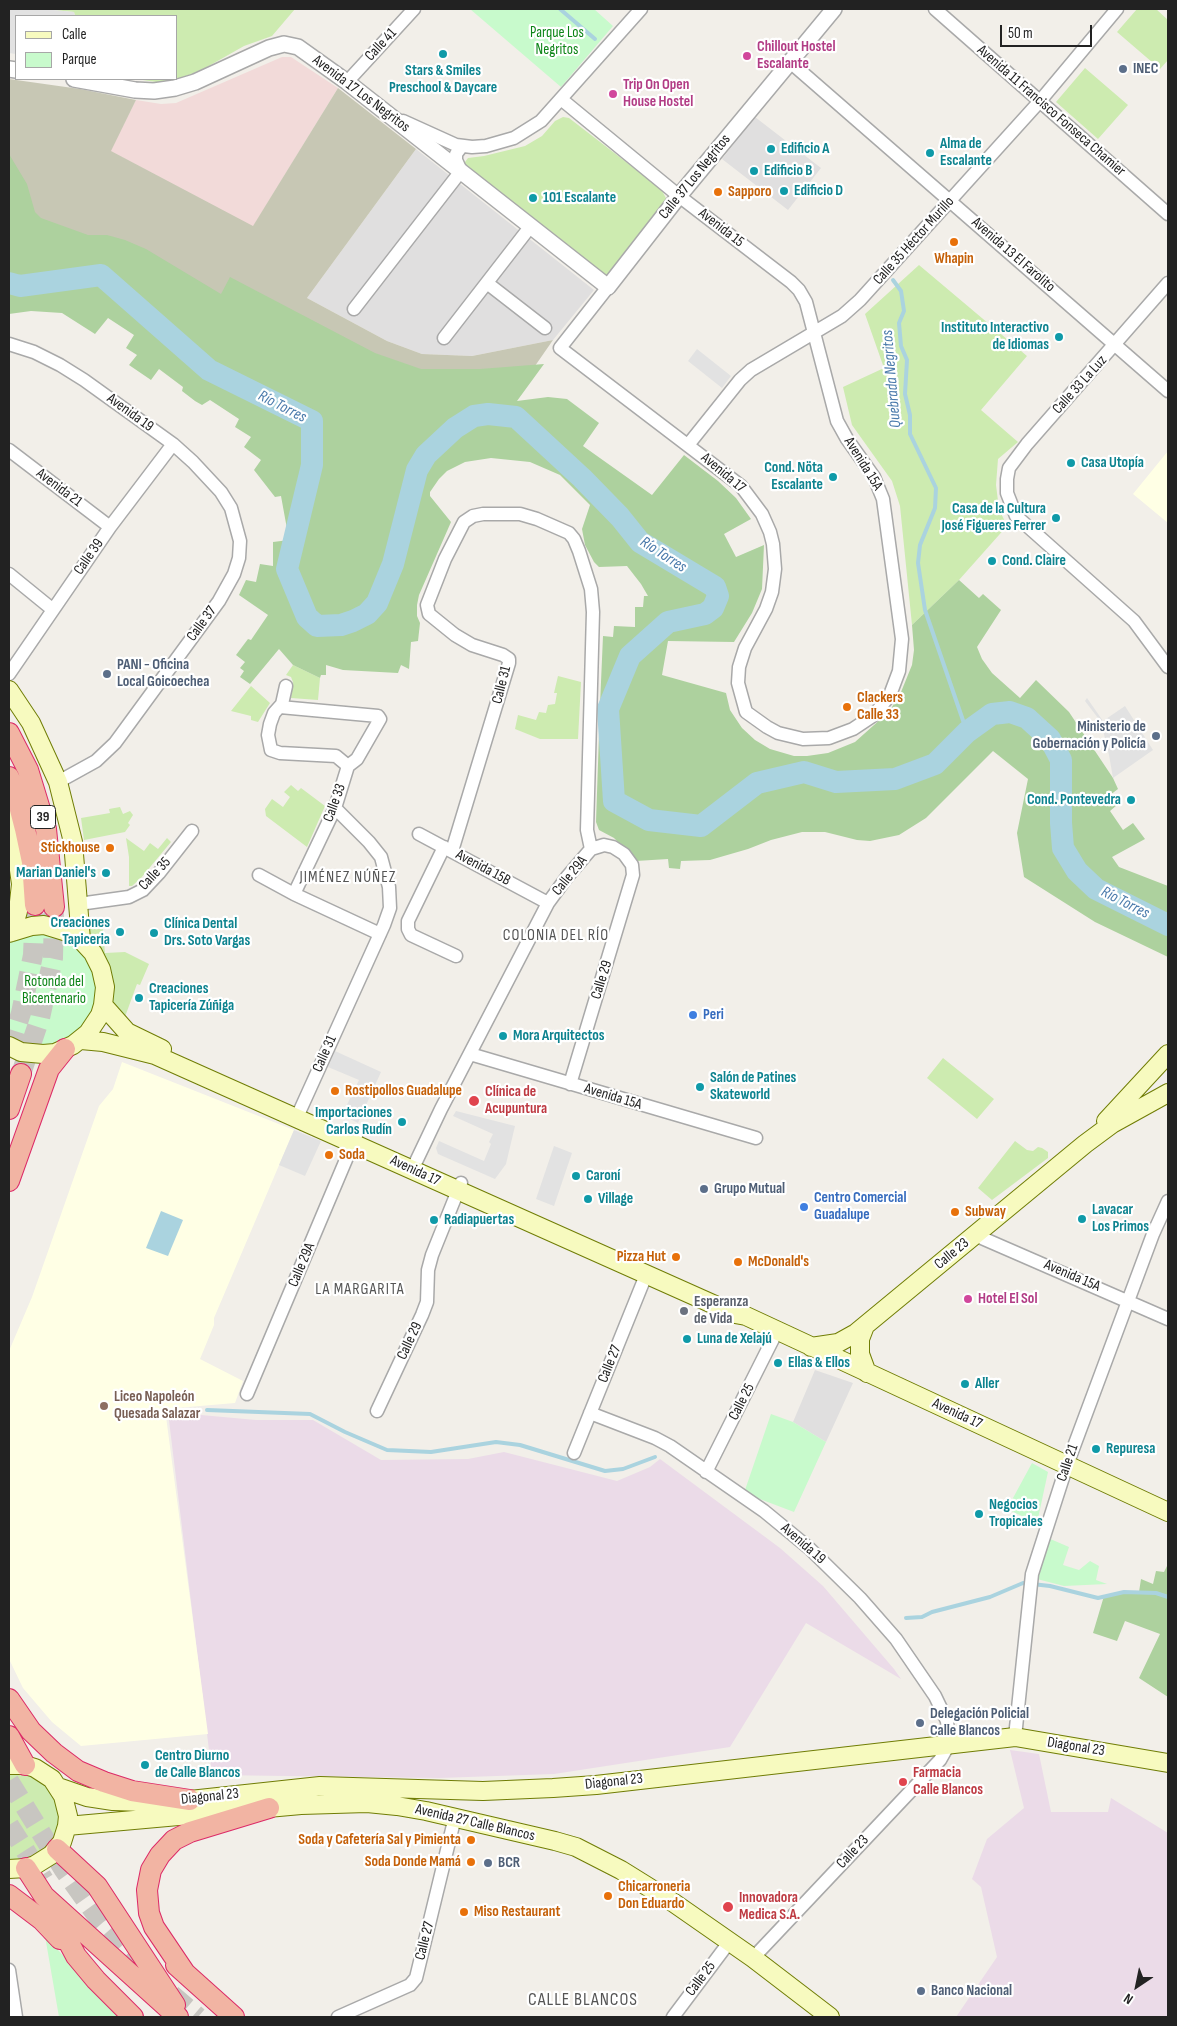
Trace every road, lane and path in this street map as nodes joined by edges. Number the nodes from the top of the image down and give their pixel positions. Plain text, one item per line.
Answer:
1 (414, 9) edge
2 (641, 9) edge
3 (834, 9) edge
4 (935, 9) edge
5 (1117, 9) edge
6 (789, 60) junction
7 (80, 80) edge
8 (347, 82) junction
9 (561, 99) junction
10 (1040, 101) junction
11 (391, 116) junction
12 (462, 146) junction
13 (461, 170) junction
14 (679, 196) junction
15 (950, 201) junction
16 (1168, 214) edge
17 (530, 227) junction
18 (487, 283) junction
19 (1168, 283) edge
20 (608, 286) junction
21 (354, 309) dead end
22 (545, 328) dead end
23 (815, 332) junction
24 (444, 338) dead end
25 (9, 344) edge
26 (1116, 345) junction
27 (560, 348) joint
28 (1168, 391) edge
29 (173, 444) junction
30 (688, 445) junction
31 (9, 450) edge
32 (232, 508) joint
33 (110, 526) junction
34 (456, 536) joint
35 (9, 574) edge
36 (52, 609) junction
37 (1168, 667) edge
38 (9, 674) edge
39 (286, 686) dead end
40 (9, 690) edge
41 (280, 707) junction
42 (746, 712) joint
43 (9, 733) edge
44 (348, 766) junction
45 (9, 777) edge
46 (58, 782) junction
47 (335, 808) junction
48 (9, 818) edge
49 (192, 830) dead end
50 (419, 834) dead end
51 (448, 849) junction
52 (591, 849) junction
53 (260, 876) dead end
54 (294, 894) junction
55 (548, 903) junction
56 (79, 904) junction
57 (388, 916) junction
58 (408, 925) junction
59 (10, 932) edge
60 (380, 934) junction
61 (80, 940) junction
62 (456, 956) dead end
63 (103, 1005) junction
64 (73, 1045) junction
65 (9, 1046) edge
66 (470, 1054) junction
67 (1168, 1054) edge
68 (21, 1074) tunnel mouth
69 (570, 1084) junction
70 (1168, 1093) edge
71 (9, 1109) edge
72 (299, 1113) junction
73 (756, 1138) dead end
74 (355, 1139) junction
75 (1085, 1144) junction
76 (414, 1166) junction
77 (9, 1181) edge
78 (460, 1187) junction
79 (1168, 1201) edge
80 (975, 1235) junction
81 (646, 1274) junction
82 (1128, 1300) junction
83 (746, 1316) junction
84 (1168, 1319) edge
85 (865, 1326) junction
86 (777, 1332) junction
87 (811, 1347) junction
88 (868, 1373) junction
89 (247, 1394) dead end
90 (378, 1411) dead end
91 (590, 1413) junction
92 (574, 1453) dead end
93 (1067, 1465) junction
94 (706, 1472) junction
95 (1168, 1512) edge
96 (9, 1700) edge
97 (9, 1736) edge
98 (1015, 1737) junction
99 (949, 1744) junction
100 (1168, 1763) edge
101 (17, 1765) edge
102 (58, 1787) junction
103 (190, 1800) junction
104 (269, 1808) junction
105 (455, 1817) junction
106 (67, 1826) junction
107 (57, 1849) junction
108 (18, 1868) edge
109 (97, 1886) junction
110 (9, 1895) edge
111 (44, 1896) junction
112 (730, 1941) junction
113 (76, 1956) junction
114 (753, 1958) junction
115 (9, 1970) edge
116 (185, 1973) junction
117 (11, 2001) edge
118 (16, 2017) edge
119 (133, 2017) edge
120 (178, 2017) edge
121 (183, 2017) edge
122 (234, 2017) edge
123 (338, 2017) edge
124 (673, 2017) edge
125 (830, 2017) edge

1 - 8 street, Calle 41
2 - 9 street
3 - 6 street, Calle 37 Los Negritos
4 - 10 street, Avenida 11 Francisco Fonseca Chamier
5 - 10 street, Calle 35 Héctor Murillo
6 - 14 street, Calle 37 Los Negritos
6 - 15 street, Avenida 13 El Farolito
7 - 8 street, Avenida 17 Los Negritos
8 - 11 street, Avenida 17 Los Negritos
9 - 12 street
9 - 14 street, Avenida 15
10 - 15 street, Calle 35 Héctor Murillo
10 - 16 street, Avenida 11 Francisco Fonseca Chamier
11 - 12 street
11 - 13 street, Avenida 17 Los Negritos
12 - 13 street
13 - 17 street, Avenida 17 Los Negritos
13 - 21 street
14 - 20 street, Calle 37 Los Negritos
14 - 23 street, Avenida 15
15 - 23 street, Calle 35 Héctor Murillo
15 - 26 street, Avenida 13 El Farolito
17 - 18 street
17 - 20 street, Avenida 17 Los Negritos
18 - 22 street
18 - 24 street
19 - 26 street, Calle 33 La Luz
20 - 27 street, Calle 37 Los Negritos
23 - 30 street, Calle 35 Héctor Murillo
23 - 42 street, Avenida 15A
25 - 29 street, Avenida 19
26 - 28 street, Avenida 13 El Farolito
26 - 37 street, Calle 33 La Luz
27 - 30 street, Avenida 17
29 - 32 street, Avenida 19
29 - 33 street, Calle 39
30 - 42 street, Avenida 17
31 - 33 street, Avenida 21
32 - 46 street, Calle 37
33 - 36 street, Calle 39
34 - 51 street, Calle 31
34 - 52 street, Calle 29A
35 - 36 street
36 - 38 street, Calle 39
39 - 41 street
40 - 46 main road
41 - 44 street
41 - 44 street, Calle 33
43 - 45 highway, 39
44 - 47 street, Calle 33
46 - 56 main road
47 - 54 street, Calle 33
47 - 57 street, Calle 31
48 - 59 main road
49 - 56 street, Calle 35
50 - 51 street, Avenida 15B
51 - 55 street, Avenida 15B
51 - 58 street
52 - 55 street, Calle 29A
52 - 69 street, Calle 29
53 - 54 street
54 - 60 street
55 - 66 street, Calle 29A
56 - 61 main road
57 - 58 street
57 - 60 street, Calle 31
58 - 62 street
59 - 61 main road
60 - 72 street, Calle 31
61 - 63 main road
63 - 64 main road
63 - 72 main road, Avenida 17
64 - 65 main road
64 - 72 main road, Avenida 17
64 - 77 highway
66 - 69 street, Avenida 15A
66 - 76 street, Calle 29A
67 - 75 main road, Calle 23
68 - 71 highway
69 - 73 street, Avenida 15A
70 - 75 main road, Calle 23
72 - 74 main road, Avenida 17
74 - 76 main road, Avenida 17
74 - 89 street, Calle 29A
75 - 80 main road, Calle 23
76 - 78 main road, Avenida 17
78 - 81 main road, Avenida 17
78 - 83 main road, Avenida 17
78 - 90 street, Calle 29
79 - 82 street, Calle 21
80 - 82 street, Avenida 15A
80 - 85 main road, Calle 23
81 - 83 main road, Avenida 17
81 - 91 street, Calle 27
82 - 84 street, Avenida 15A
82 - 93 street, Calle 21
83 - 86 main road, Avenida 17
85 - 87 main road, Calle 23
85 - 88 main road
86 - 87 main road, Avenida 17
86 - 94 street, Calle 25
87 - 88 main road, Avenida 17
88 - 93 main road, Avenida 17
91 - 92 street, Calle 27
91 - 94 street, Avenida 19
93 - 95 main road, Avenida 17
93 - 98 street, Calle 21
94 - 99 street, Avenida 19
96 - 103 highway
97 - 101 highway
98 - 99 main road, Diagonal 23
98 - 100 main road, Diagonal 23
99 - 103 main road, Diagonal 23
99 - 114 street, Calle 23
101 - 102 main road
102 - 103 main road, Diagonal 23
102 - 106 main road
104 - 105 main road, Avenida 27 Calle Blancos
104 - 106 main road, Avenida 27 Calle Blancos
104 - 116 highway
105 - 112 main road, Avenida 27 Calle Blancos
105 - 123 street, Calle 27
106 - 107 main road
107 - 108 main road
107 - 109 highway
108 - 111 highway
109 - 116 highway
109 - 121 highway
110 - 113 highway
111 - 113 highway
111 - 120 highway
112 - 114 main road, Avenida 27 Calle Blancos
112 - 124 street, Calle 25
113 - 119 highway
114 - 125 main road, Avenida 27 Calle Blancos
115 - 117 street
116 - 122 highway
117 - 118 street

